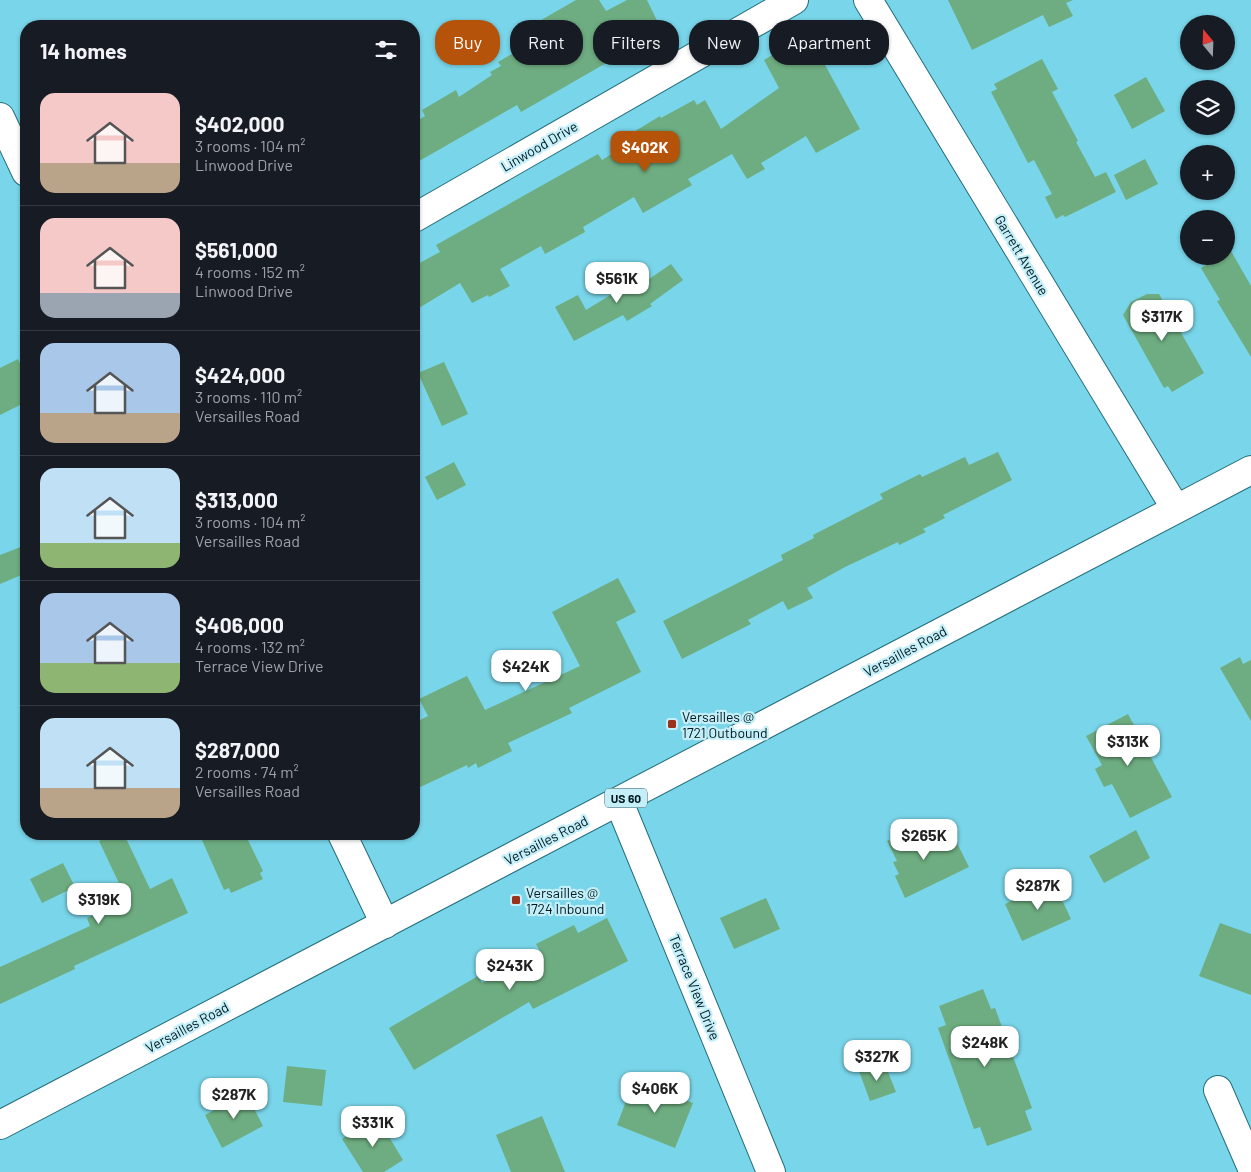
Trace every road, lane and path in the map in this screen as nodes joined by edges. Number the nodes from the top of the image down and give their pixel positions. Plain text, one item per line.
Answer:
1 (794, 0) edge
2 (868, 0) edge
3 (0, 117) edge
4 (20, 159) edge
5 (420, 215) edge
6 (1251, 470) edge
7 (1176, 509) junction
8 (619, 802) junction
9 (345, 840) edge
10 (385, 924) junction
11 (1218, 1090) dead end
12 (0, 1126) edge
13 (1251, 1166) edge
14 (771, 1172) edge

1 - 5 street, Linwood Drive
2 - 7 street, Garrett Avenue
3 - 4 street
6 - 7 street, Versailles Road / US 60
7 - 8 street, Versailles Road / US 60
8 - 10 street, Versailles Road / US 60
8 - 14 street, Terrace View Drive
9 - 10 street
10 - 12 street, Versailles Road / US 60
11 - 13 street

